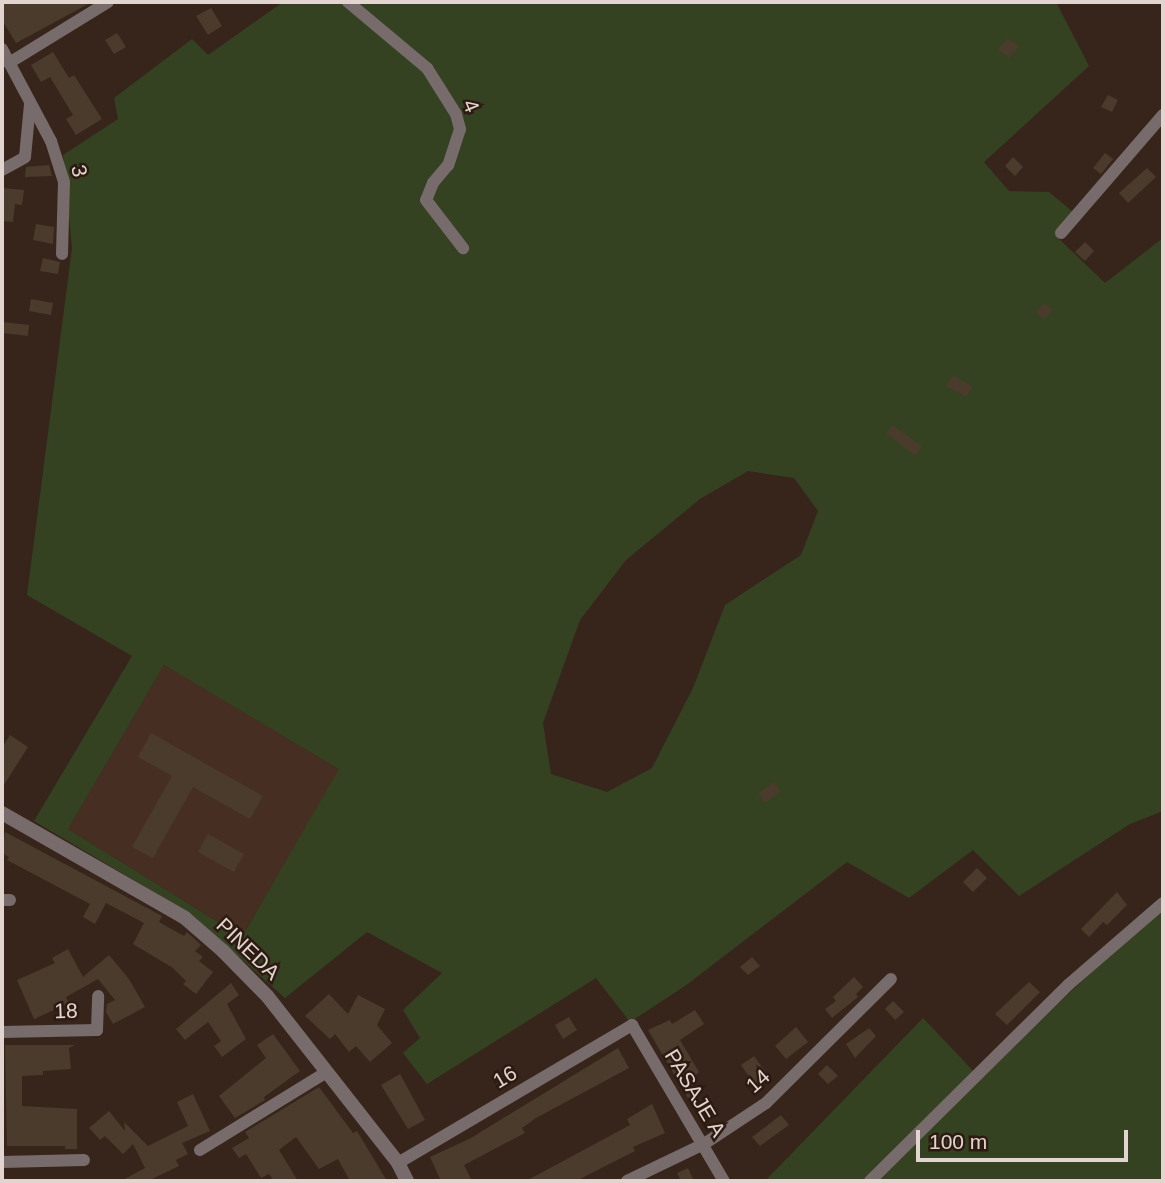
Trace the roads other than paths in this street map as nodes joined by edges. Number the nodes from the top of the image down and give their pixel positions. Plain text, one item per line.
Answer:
1 (108, 2) edge
2 (348, 2) edge
3 (2, 49) edge
4 (9, 63) junction
5 (30, 104) junction
6 (1163, 115) edge
7 (2, 170) edge
8 (1061, 233) dead end
9 (463, 248) dead end
10 (62, 254) dead end
11 (2, 813) edge
12 (1163, 903) edge
13 (891, 979) dead end
14 (98, 996) dead end
15 (632, 1025) joint
16 (2, 1032) edge
17 (327, 1072) junction
18 (704, 1144) junction
19 (200, 1150) dead end
20 (84, 1160) dead end
21 (2, 1162) edge
22 (398, 1163) junction
23 (407, 1181) edge
24 (627, 1181) edge
25 (724, 1181) edge
26 (870, 1181) edge

1 - 4 street
2 - 9 street, 4
3 - 4 street, 3
4 - 5 street, 3
5 - 7 street
5 - 10 street, 3
6 - 8 street
11 - 17 street, PINEDA
12 - 26 street
13 - 18 street, 14
14 - 16 street, 18
15 - 18 street, PASAJE A
15 - 22 street, 16
17 - 19 street
17 - 22 street, PINEDA
18 - 24 street, 14
18 - 25 street, PASAJE A
20 - 21 street
22 - 23 street, PINEDA

